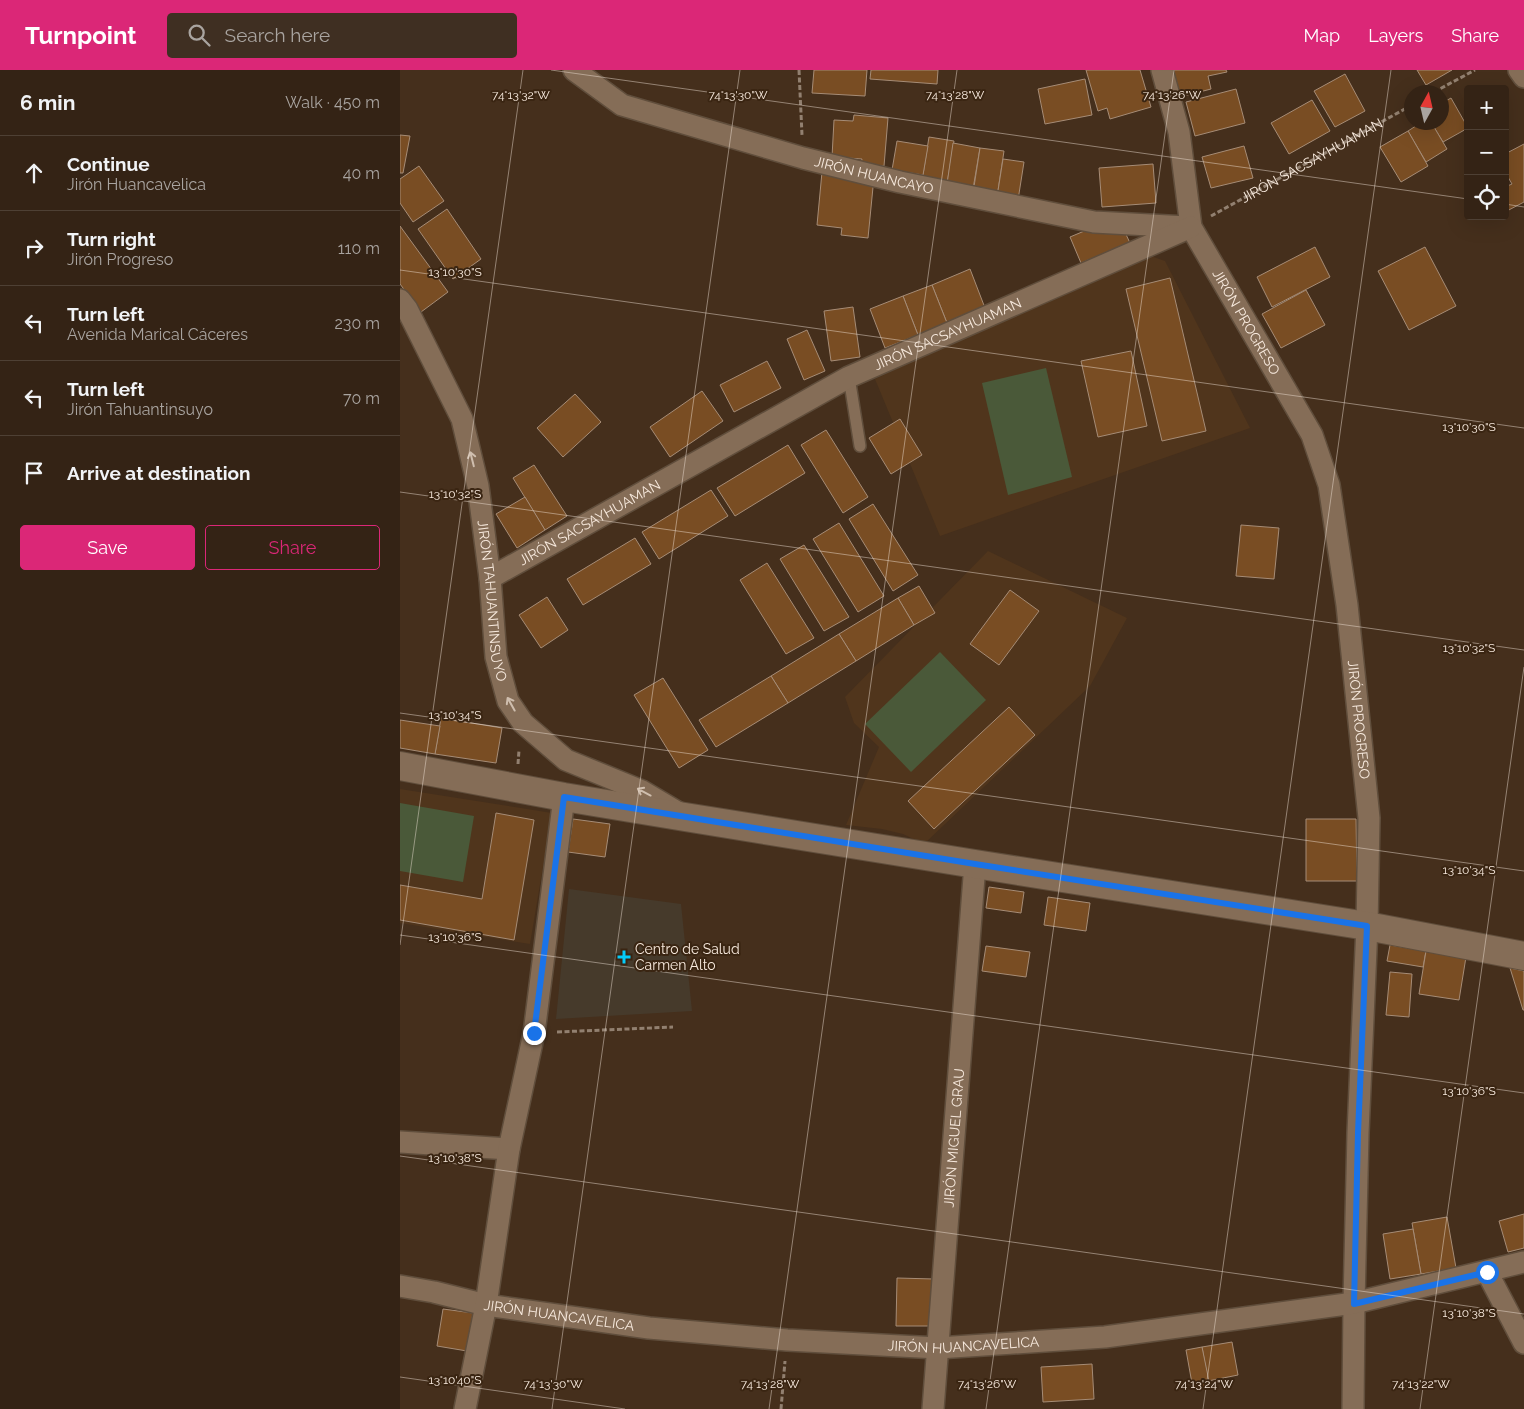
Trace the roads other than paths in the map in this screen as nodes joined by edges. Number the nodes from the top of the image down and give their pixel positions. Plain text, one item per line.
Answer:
1 (574, 70) edge
2 (1162, 70) edge
3 (1519, 70) edge
4 (1524, 77) edge
5 (1191, 227) junction
6 (400, 300) edge
7 (849, 377) junction
8 (860, 446) dead end
9 (490, 578) junction
10 (400, 766) edge
11 (564, 797) junction
12 (685, 817) junction
13 (975, 864) junction
14 (1367, 926) junction
15 (1524, 956) edge
16 (400, 1142) edge
17 (509, 1149) junction
18 (1524, 1262) edge
19 (1487, 1272) junction
20 (400, 1286) edge
21 (1354, 1304) junction
22 (486, 1305) junction
23 (1524, 1342) edge
24 (938, 1348) junction
25 (465, 1409) edge
26 (933, 1409) edge
27 (1354, 1409) edge

1 - 5 street, JIRÓN HUANCAYO
2 - 5 street, JIRÓN PROGRESO
3 - 4 street
5 - 7 street, JIRÓN SACSAYHUAMAN
5 - 14 street, JIRÓN PROGRESO
9 -> 6 street, JIRÓN TAHUANTINSUYO
7 - 8 lane
7 - 9 street, JIRÓN SACSAYHUAMAN
12 -> 9 street, JIRÓN TAHUANTINSUYO
10 - 11 street
11 - 12 street
11 - 17 street
12 - 13 street
13 - 14 street
13 - 24 street, JIRÓN MIGUEL GRAU
14 - 15 street
14 - 21 street, JIRÓN PROGRESO
16 - 17 street
17 - 22 street
18 - 19 street, JIRÓN HUANCAVELICA
19 - 21 street, JIRÓN HUANCAVELICA
19 - 23 street
20 - 22 street, JIRÓN HUANCAVELICA
21 - 24 street, JIRÓN HUANCAVELICA
21 - 27 street, JIRÓN PROGRESO
22 - 24 street, JIRÓN HUANCAVELICA
22 - 25 street
24 - 26 street, JIRÓN MIGUEL GRAU

